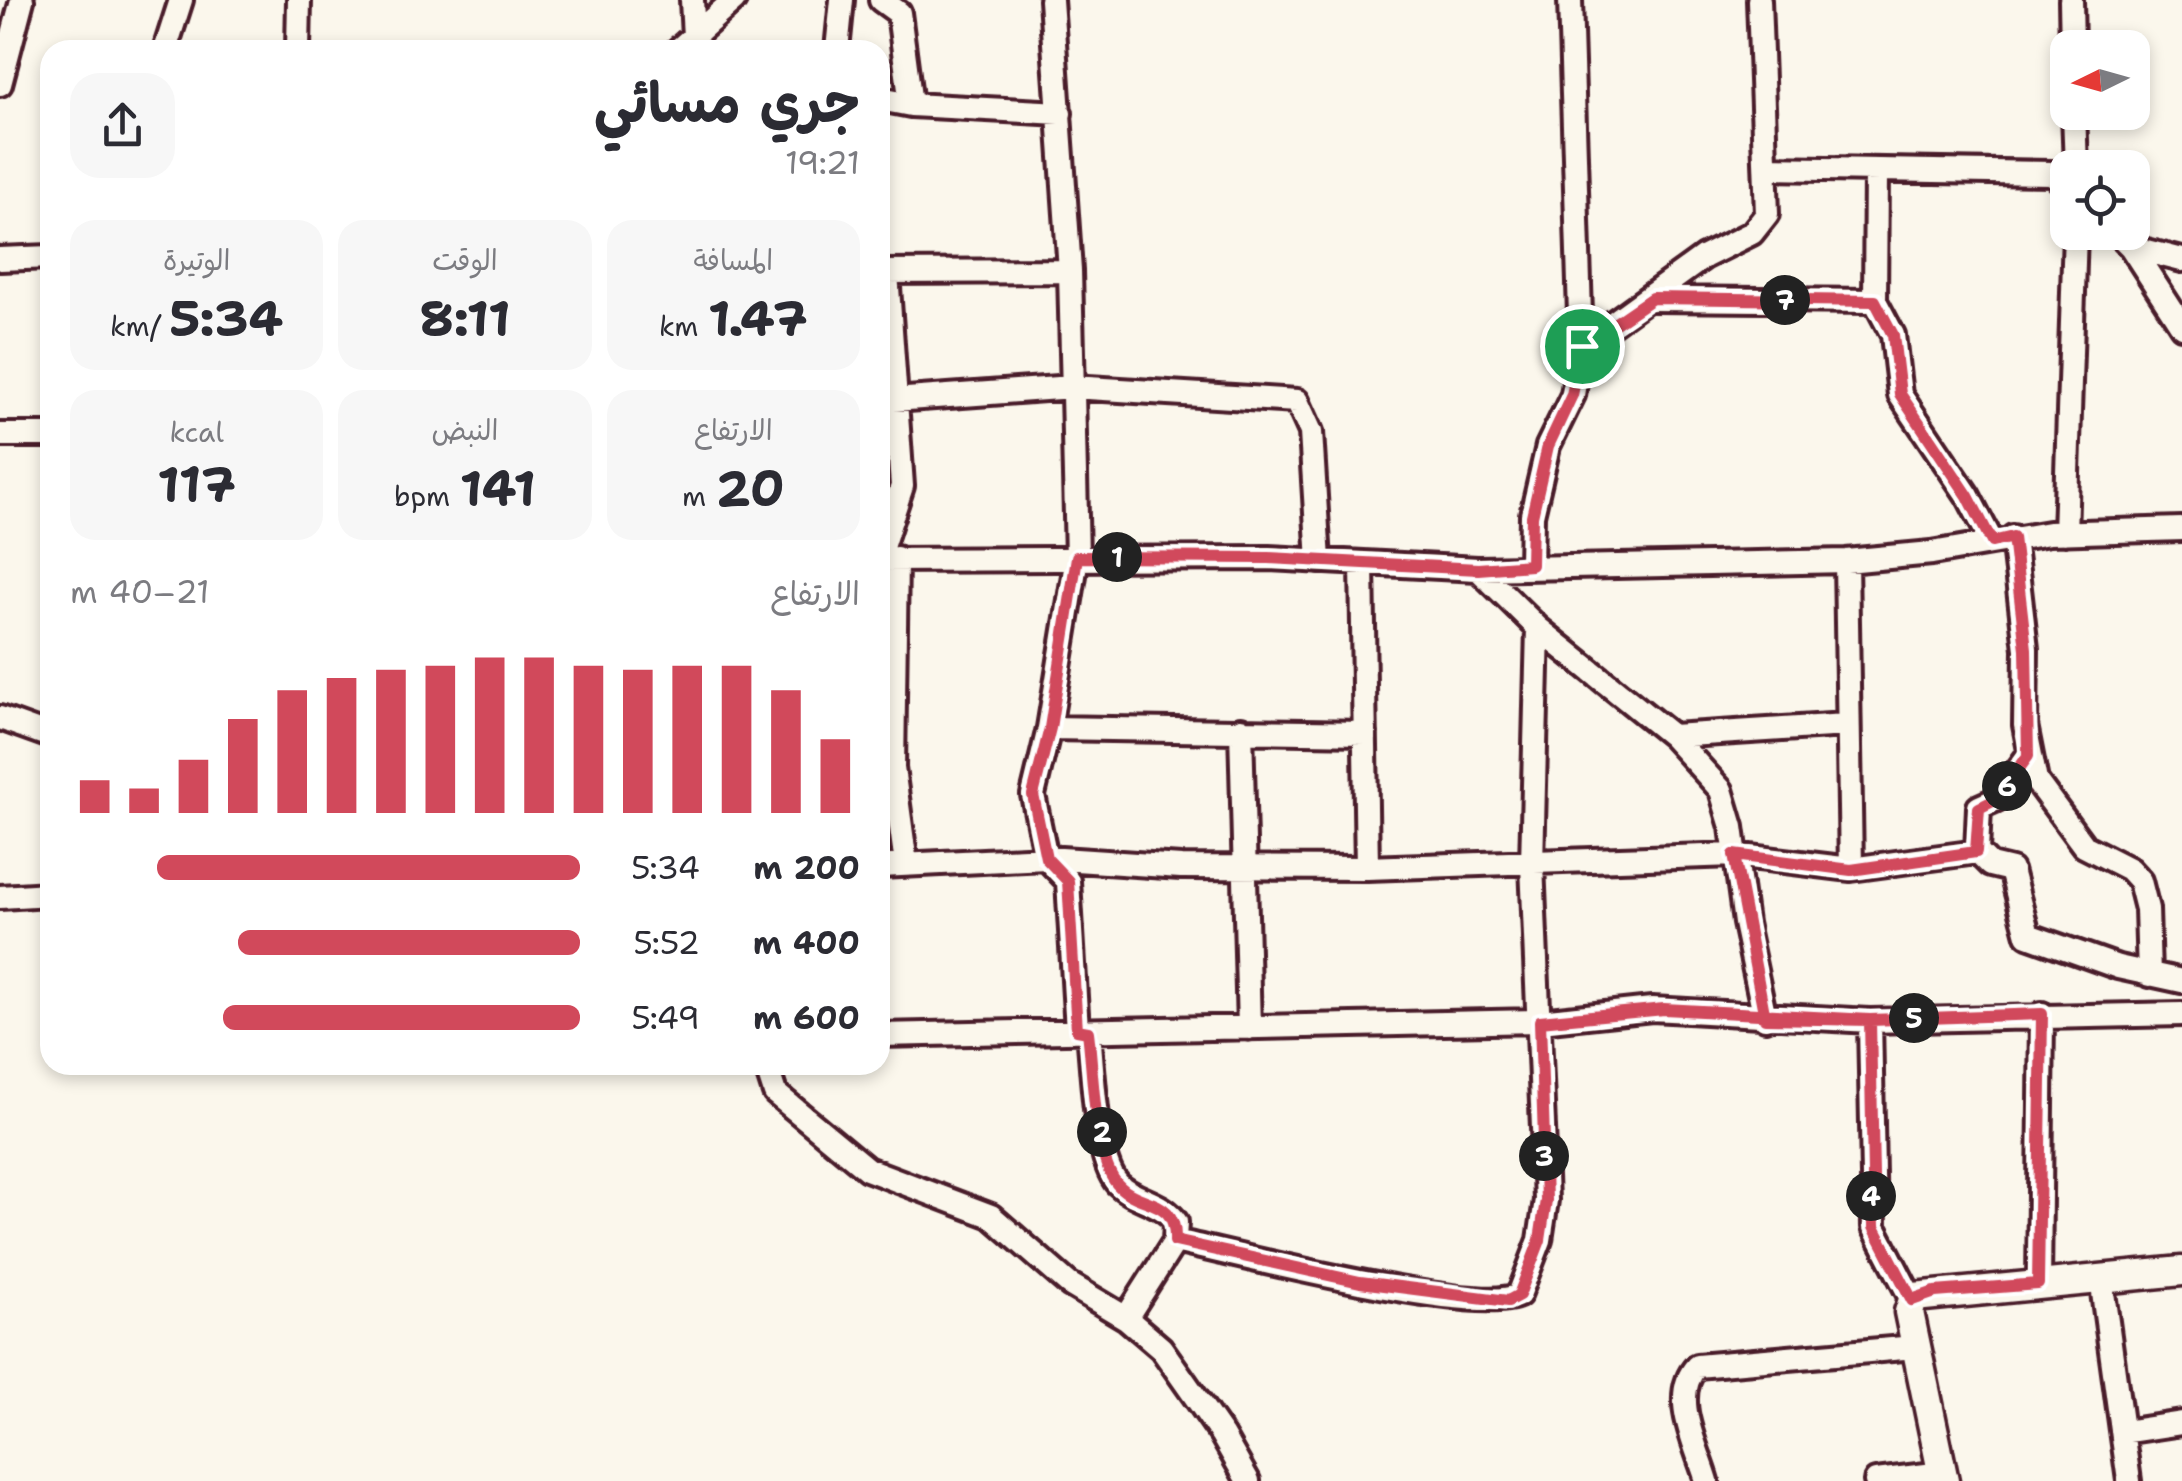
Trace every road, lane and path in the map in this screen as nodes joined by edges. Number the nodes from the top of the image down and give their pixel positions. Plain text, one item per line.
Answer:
1 (22, 0) edge
2 (182, 0) edge
3 (299, 0) edge
4 (692, 0) edge
5 (734, 0) edge
6 (842, 0) edge
7 (882, 0) edge
8 (1052, 0) edge
9 (1570, 0) edge
10 (1759, 0) edge
11 (2071, 0) edge
12 (2072, 30) edge
13 (168, 40) edge
14 (298, 40) edge
15 (687, 40) edge
16 (690, 40) edge
17 (838, 40) edge
18 (0, 84) edge
19 (890, 101) edge
20 (911, 106) junction
21 (1060, 113) junction
22 (1768, 168) junction
23 (1876, 172) junction
24 (2050, 173) edge
25 (2150, 248) edge
26 (2074, 250) edge
27 (2130, 250) edge
28 (2180, 256) edge
29 (40, 257) edge
30 (0, 259) edge
31 (1070, 271) junction
32 (890, 272) edge
33 (1652, 298) junction
34 (1875, 301) junction
35 (2182, 326) edge
36 (1582, 346) junction
37 (1072, 387) junction
38 (890, 400) edge
39 (40, 435) edge
40 (0, 436) edge
41 (2182, 529) edge
42 (2066, 532) junction
43 (890, 536) edge
44 (2002, 540) junction
45 (2182, 540) edge
46 (890, 557) edge
47 (1077, 557) junction
48 (1319, 560) junction
49 (1846, 561) junction
50 (1362, 564) junction
51 (1531, 565) junction
52 (1478, 569) junction
53 (1538, 628) junction
54 (0, 718) edge
55 (1846, 726) junction
56 (1050, 728) junction
57 (1241, 729) junction
58 (40, 732) edge
59 (1364, 733) junction
60 (1672, 736) junction
61 (2028, 756) junction
62 (890, 783) edge
63 (1976, 852) junction
64 (1734, 855) junction
65 (1046, 858) junction
66 (906, 864) junction
67 (1532, 864) junction
68 (890, 865) edge
69 (1367, 868) junction
70 (1244, 869) junction
71 (1851, 870) junction
72 (40, 895) edge
73 (0, 897) edge
74 (2149, 975) junction
75 (2182, 981) edge
76 (2042, 1014) junction
77 (2182, 1014) edge
78 (1765, 1018) junction
79 (1870, 1020) junction
80 (1540, 1021) junction
81 (1249, 1028) junction
82 (1083, 1031) junction
83 (890, 1035) edge
84 (769, 1075) edge
85 (1175, 1241) junction
86 (2182, 1271) edge
87 (2101, 1278) junction
88 (2038, 1284) junction
89 (1912, 1300) junction
90 (1126, 1318) junction
91 (1915, 1347) junction
92 (2182, 1423) edge
93 (2123, 1432) junction
94 (1944, 1477) edge
95 (1248, 1481) edge
96 (1707, 1481) edge
97 (1876, 1481) edge
98 (2129, 1481) edge

1 - 18 street
2 - 13 street
3 - 14 street
4 - 15 street
5 - 16 street
6 - 17 street
7 - 20 street
8 - 21 street
9 - 36 street
10 - 22 street
11 - 12 street
19 - 20 street
20 - 21 street
21 - 31 street
22 - 23 street
22 - 33 street
23 - 24 street
23 - 34 street
25 - 28 street
26 - 42 street
27 - 35 street
29 - 30 street
31 - 32 street
31 - 37 street
33 - 34 street
33 - 36 street
34 - 44 street
36 - 51 street
37 - 38 street
37 - 47 street
37 - 48 street
38 - 43 street
39 - 40 street
41 - 42 street
41 - 45 street
42 - 44 street
44 - 49 street
44 - 61 street
46 - 47 street
47 - 48 street
47 - 56 street
48 - 50 street
49 - 51 street
49 - 55 street
50 - 52 street
50 - 59 street
51 - 52 street
52 - 53 street
53 - 60 street
53 - 67 street
54 - 58 street
55 - 60 street
55 - 71 street
56 - 57 street
56 - 65 street
57 - 59 street
57 - 70 street
59 - 69 street
60 - 64 street
61 - 63 street
61 - 74 street
62 - 66 street
63 - 71 street
63 - 74 street
64 - 67 street
64 - 71 street
64 - 78 street
65 - 66 street
65 - 70 street
65 - 82 street
66 - 68 street
67 - 69 street
67 - 80 street
69 - 70 street
70 - 81 street
72 - 73 street
74 - 75 street
76 - 77 street
76 - 79 street
76 - 88 street
78 - 79 street
78 - 80 street
79 - 89 street
80 - 81 street
80 - 85 street
81 - 82 street
82 - 83 street
82 - 85 street
84 - 90 street
85 - 90 street
86 - 87 street
87 - 88 street
87 - 93 street
88 - 89 street
89 - 91 street
90 - 95 street
91 - 94 street
91 - 96 street
92 - 93 street
93 - 98 street
94 - 97 street

